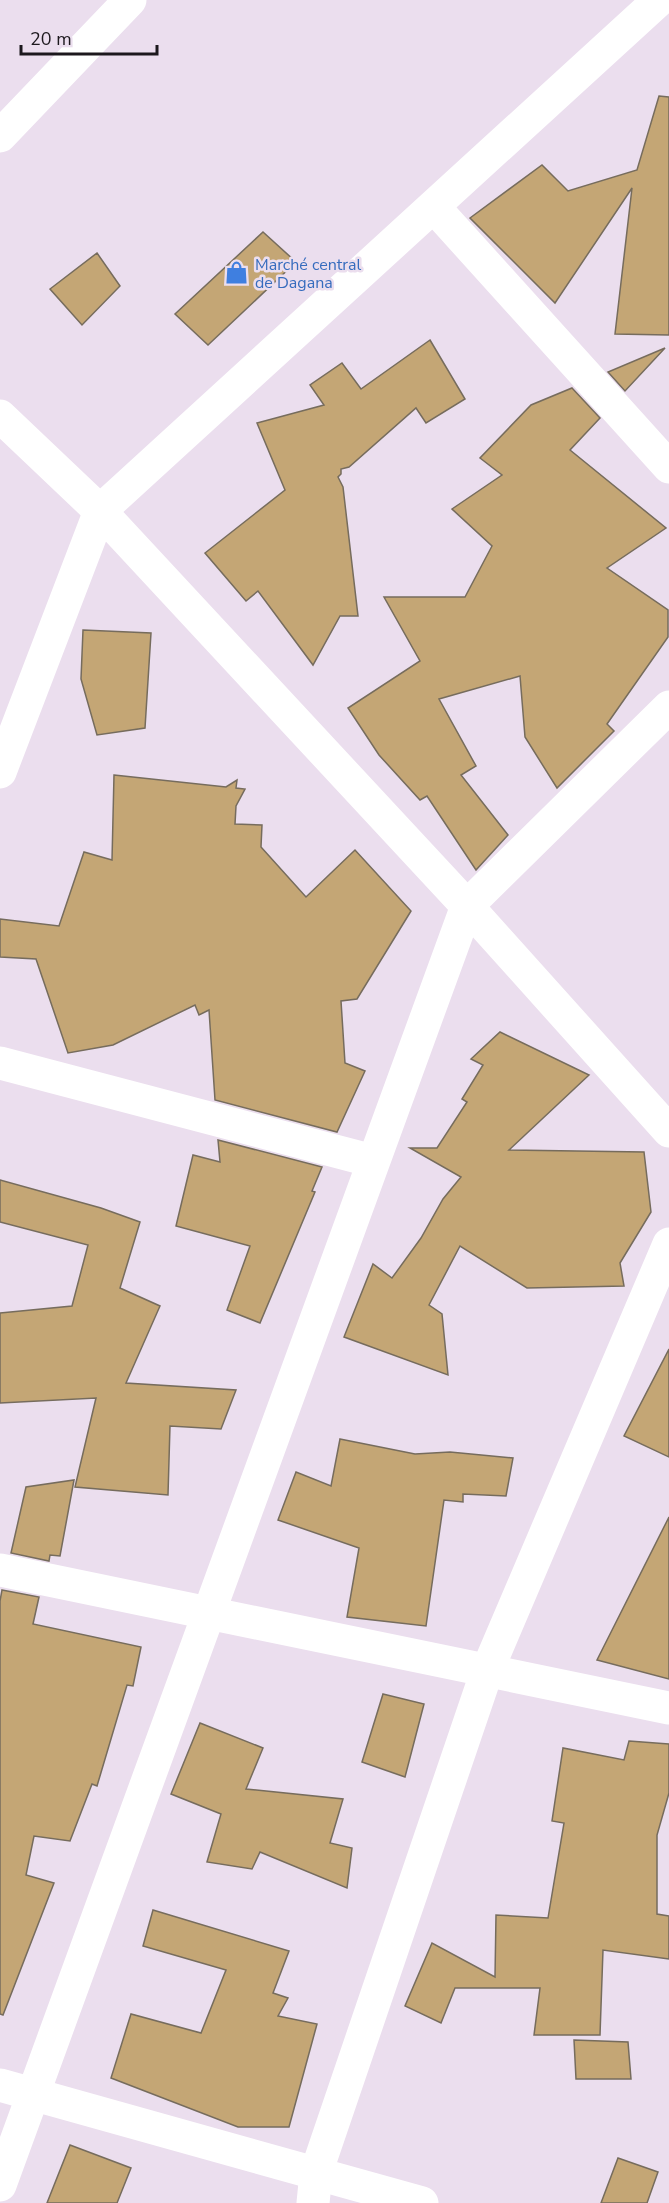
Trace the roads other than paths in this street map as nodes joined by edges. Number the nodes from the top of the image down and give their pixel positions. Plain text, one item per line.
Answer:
1 (130, 0) edge
2 (659, 0) edge
3 (0, 135) edge
4 (434, 207) junction
5 (0, 416) edge
6 (669, 467) edge
7 (100, 511) junction
8 (669, 707) edge
9 (0, 772) edge
10 (467, 906) junction
11 (0, 1064) edge
12 (669, 1131) edge
13 (373, 1161) junction
14 (669, 1244) edge
15 (0, 1570) edge
16 (209, 1613) junction
17 (487, 1671) junction
18 (669, 1708) edge
19 (0, 2085) edge
20 (34, 2094) junction
21 (0, 2186) edge
22 (315, 2188) edge
23 (422, 2203) edge

1 - 3 street
2 - 4 street
4 - 6 street
4 - 7 street
5 - 7 street
7 - 9 street
7 - 10 street
8 - 10 street
10 - 12 street
10 - 13 street
11 - 13 street
13 - 16 street
14 - 17 street
15 - 16 street
16 - 17 street
16 - 20 street
17 - 18 street
17 - 22 street
19 - 20 street
20 - 21 street
20 - 22 street
22 - 23 street

